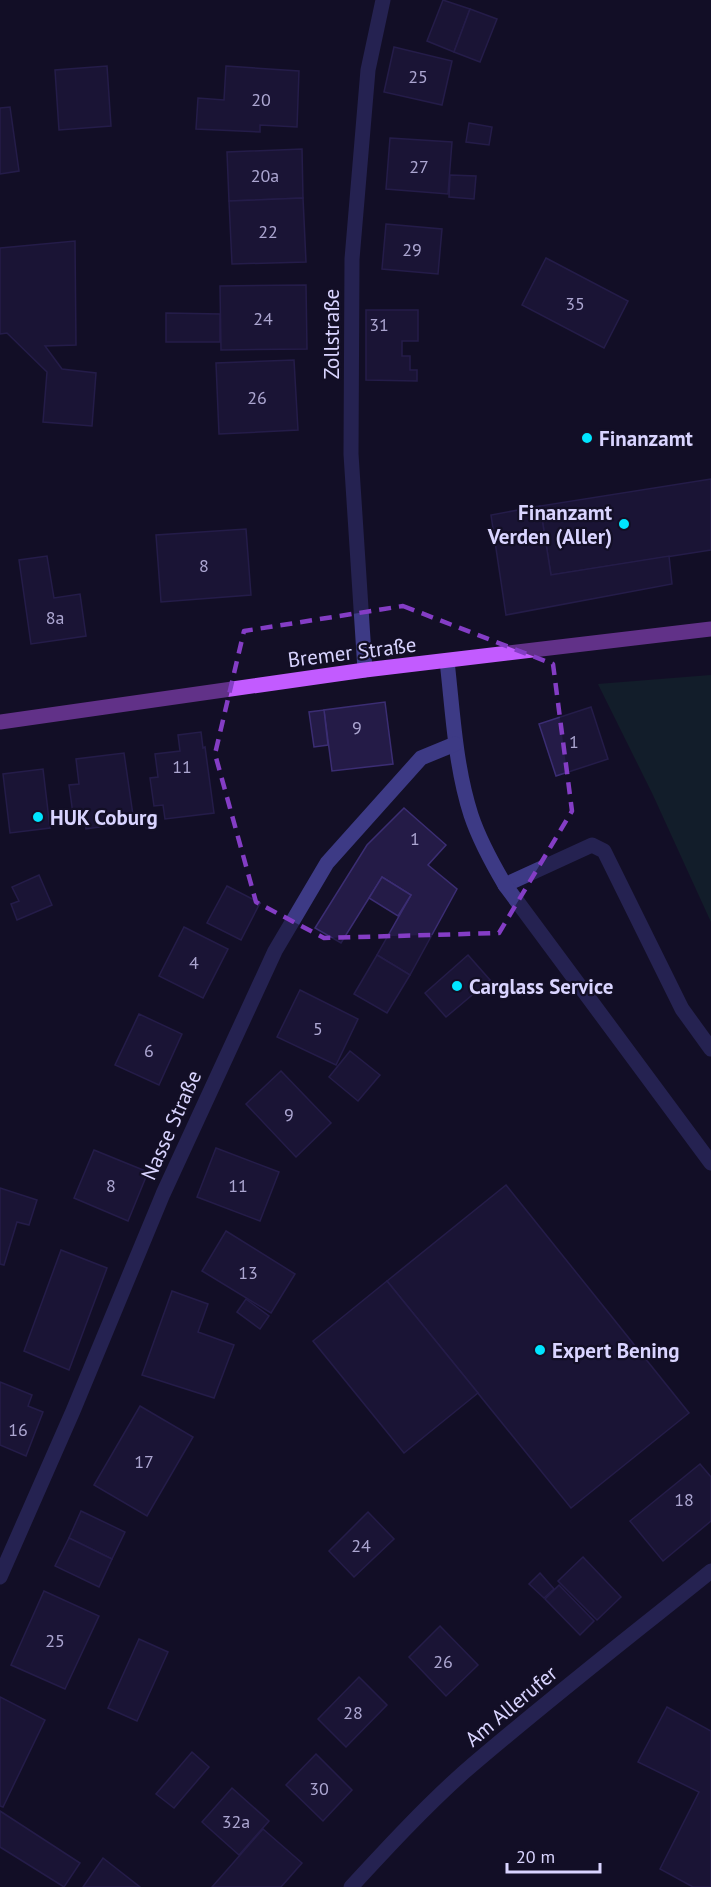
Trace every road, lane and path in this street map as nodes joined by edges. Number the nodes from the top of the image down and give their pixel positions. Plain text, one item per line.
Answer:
1 (383, 0) edge
2 (711, 629) edge
3 (447, 661) junction
4 (365, 670) junction
5 (0, 722) edge
6 (455, 744) junction
7 (505, 885) junction
8 (711, 1049) edge
9 (711, 1163) edge
10 (711, 1571) edge
11 (0, 1577) edge
12 (351, 1887) edge

1 - 4 street, Zollstraße
2 - 3 main road, Bremer Straße
3 - 4 main road, Bremer Straße
3 - 6 street
4 - 5 main road, Bremer Straße
6 - 7 street
6 - 11 street, Nasse Straße
7 - 8 street
7 - 9 street
10 - 12 street, Am Allerufer

